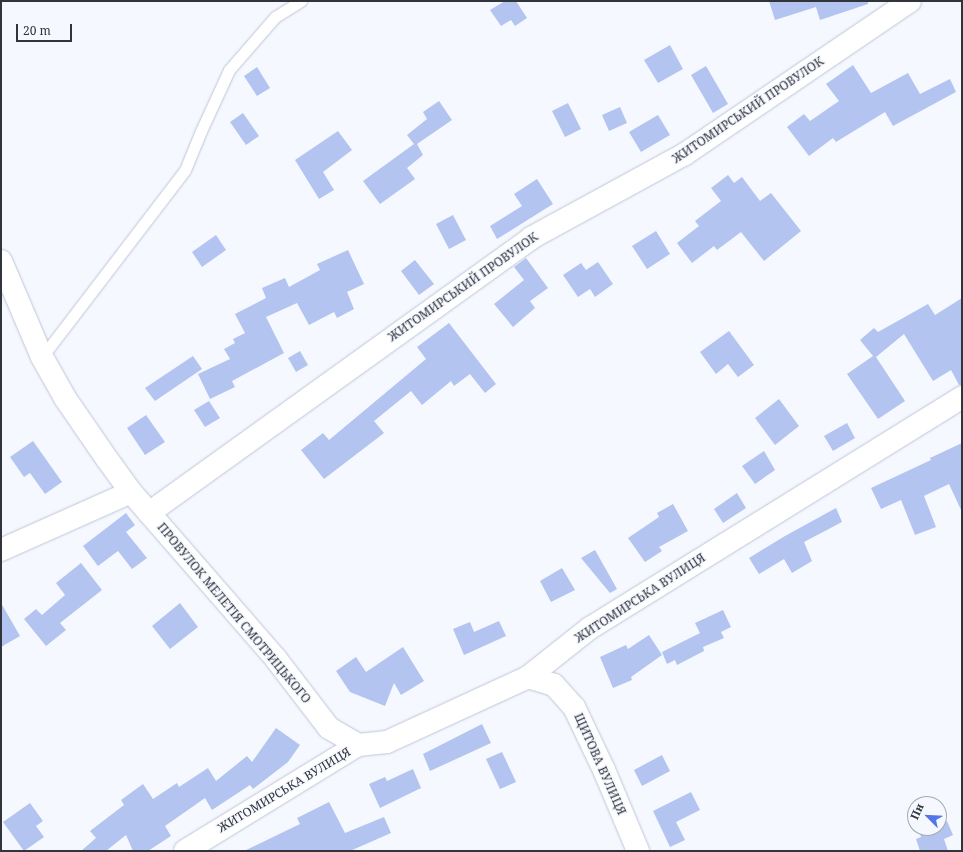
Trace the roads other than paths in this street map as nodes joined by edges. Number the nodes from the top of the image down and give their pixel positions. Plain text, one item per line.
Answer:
1 (301, 1) edge
2 (910, 1) edge
3 (1, 261) edge
4 (42, 357) junction
5 (962, 397) edge
6 (131, 492) junction
7 (149, 513) junction
8 (1, 550) edge
9 (528, 677) junction
10 (358, 745) junction
11 (185, 851) edge
12 (638, 851) edge

1 - 4 lane
2 - 7 street, ЖИТОМИРСЬКИЙ ПРОВУЛОК
3 - 4 street, ПРОВУЛОК МЕЛЕТІЯ СМОТРИЦЬКОГО
4 - 6 street, ПРОВУЛОК МЕЛЕТІЯ СМОТРИЦЬКОГО
5 - 9 street, ЖИТОМИРСЬКА ВУЛИЦЯ
6 - 7 street, ПРОВУЛОК МЕЛЕТІЯ СМОТРИЦЬКОГО
6 - 8 street
7 - 10 street, ПРОВУЛОК МЕЛЕТІЯ СМОТРИЦЬКОГО
9 - 10 street, ЖИТОМИРСЬКА ВУЛИЦЯ
9 - 12 street, ЩИТОВА ВУЛИЦЯ
10 - 11 street, ЖИТОМИРСЬКА ВУЛИЦЯ

